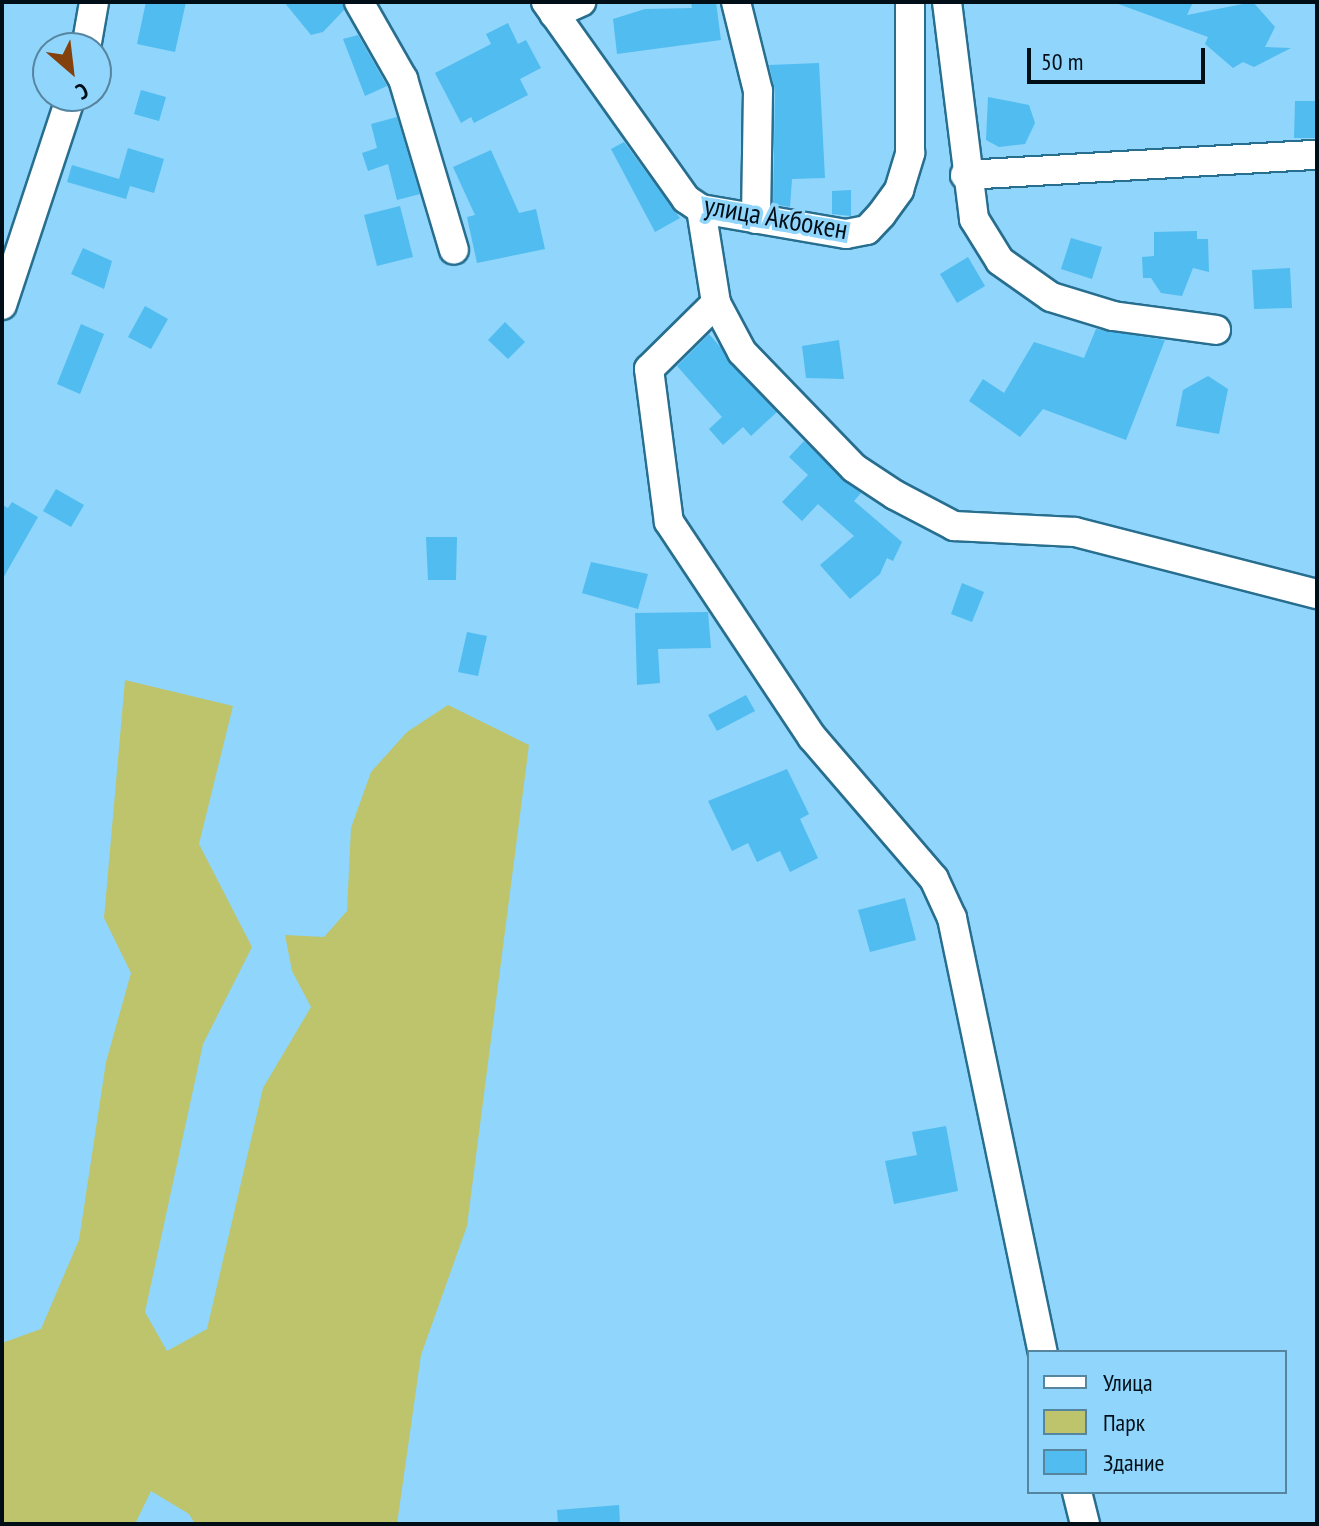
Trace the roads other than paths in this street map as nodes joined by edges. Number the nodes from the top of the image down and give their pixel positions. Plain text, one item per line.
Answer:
1 (94, 2) edge
2 (359, 2) edge
3 (581, 2) edge
4 (736, 2) edge
5 (910, 2) edge
6 (947, 2) edge
7 (550, 8) edge
8 (89, 32) edge
9 (66, 112) edge
10 (1317, 155) edge
11 (965, 175) junction
12 (701, 209) junction
13 (756, 219) junction
14 (454, 250) dead end
15 (716, 303) junction
16 (2, 305) edge
17 (1216, 330) dead end
18 (1317, 594) edge
19 (1043, 1350) edge
20 (1078, 1494) edge
21 (1085, 1524) edge

1 - 8 street
2 - 14 street
3 - 7 street
4 - 13 street
5 - 13 street, улица Акбокен
6 - 11 street
7 - 12 street, улица Акбокен
9 - 16 street
10 - 11 street
11 - 17 street
12 - 13 street, улица Акбокен
12 - 15 street
15 - 18 street
15 - 19 street
20 - 21 street

